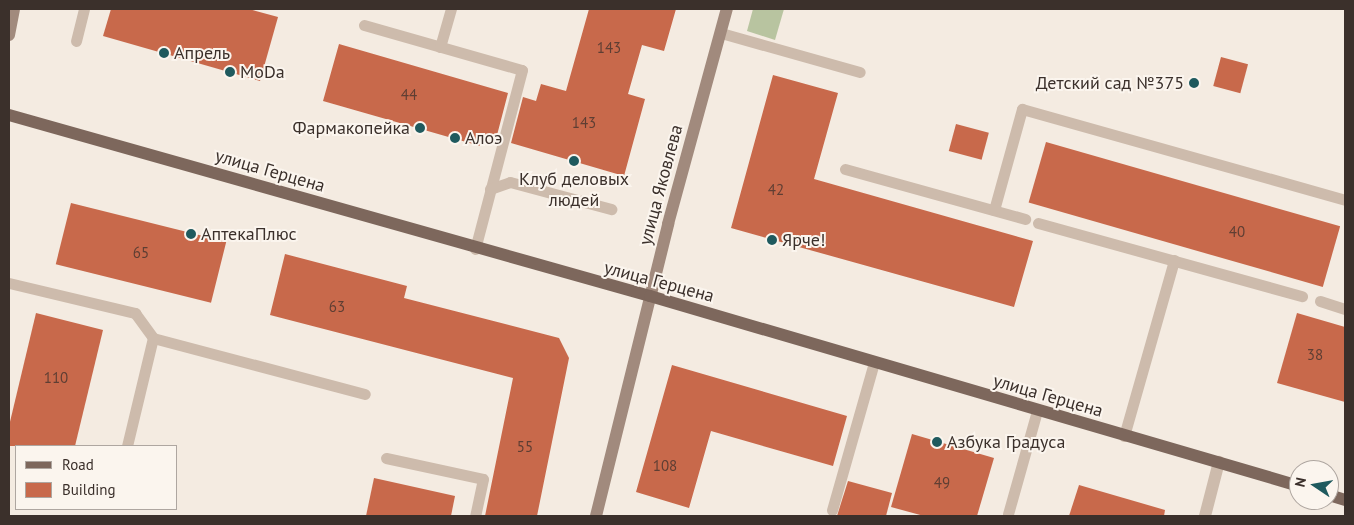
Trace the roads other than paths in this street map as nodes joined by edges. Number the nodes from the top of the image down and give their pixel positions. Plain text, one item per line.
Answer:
1 (14, 9) edge
2 (84, 9) edge
3 (451, 9) edge
4 (727, 9) edge
5 (364, 25) dead end
6 (721, 33) junction
7 (9, 35) edge
8 (76, 41) dead end
9 (440, 47) junction
10 (860, 72) dead end
11 (9, 115) edge
12 (845, 169) dead end
13 (490, 189) junction
14 (1345, 200) edge
15 (611, 209) dead end
16 (994, 210) junction
17 (1024, 219) dead end
18 (1038, 223) dead end
19 (475, 249) junction
20 (1174, 260) junction
21 (9, 283) edge
22 (650, 296) junction
23 (1302, 296) dead end
24 (1320, 302) dead end
25 (1345, 308) edge
26 (153, 338) junction
27 (874, 363) junction
28 (365, 394) dead end
29 (1037, 411) junction
30 (1124, 436) junction
31 (126, 445) edge
32 (386, 458) dead end
33 (1218, 462) junction
34 (1289, 483) edge
35 (832, 510) dead end
36 (1008, 514) dead end
37 (475, 516) edge
38 (596, 516) edge
39 (1205, 516) edge

1 - 7 street
2 - 8 lane
3 - 9 lane
4 - 6 street, улица Яковлева
5 - 9 lane
6 - 10 lane
6 - 22 street, улица Яковлева
9 - 13 lane
11 - 19 main road, улица Герцена
12 - 16 lane
13 - 15 lane
13 - 19 lane
14 - 16 lane
16 - 17 lane
18 - 20 lane
19 - 22 main road, улица Герцена
20 - 23 lane
20 - 30 lane
21 - 26 lane
22 - 27 main road, улица Герцена
22 - 38 street, улица Яковлева
24 - 25 lane
26 - 28 lane
26 - 31 lane
27 - 29 main road, улица Герцена
27 - 35 lane
29 - 30 main road, улица Герцена
29 - 36 lane
30 - 33 main road, улица Герцена
32 - 37 lane
33 - 34 main road, улица Герцена
33 - 39 street

